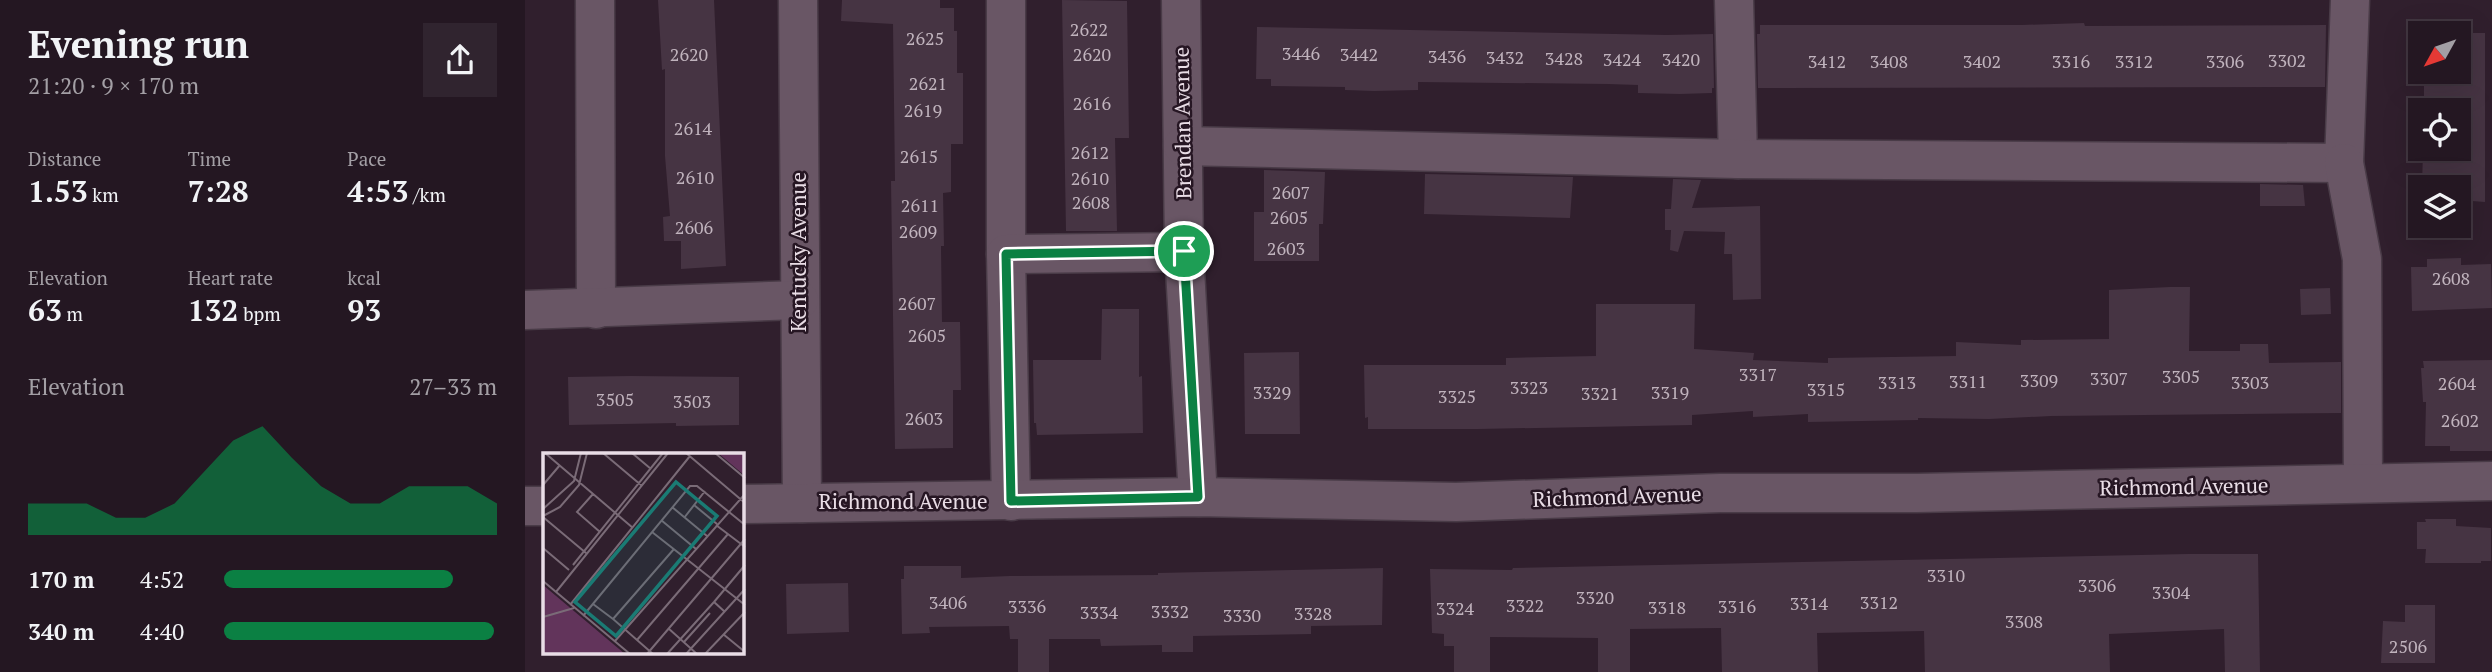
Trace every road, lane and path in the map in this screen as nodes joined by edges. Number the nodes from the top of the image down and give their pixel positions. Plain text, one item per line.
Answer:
1 (595, 0) edge
2 (798, 0) edge
3 (1006, 0) edge
4 (1181, 0) edge
5 (1734, 0) edge
6 (2350, 0) edge
7 (1183, 146) junction
8 (1738, 159) junction
9 (2344, 163) junction
10 (1184, 251) junction
11 (1006, 254) junction
12 (799, 300) junction
13 (596, 309) junction
14 (525, 310) edge
15 (2492, 481) edge
16 (2363, 483) junction
17 (1198, 497) junction
18 (1011, 501) junction
19 (802, 503) junction
20 (744, 504) edge
21 (525, 506) edge
22 (543, 506) edge

1 - 13 street
2 - 12 street, Kentucky Avenue
3 - 11 street
4 - 7 street, Brendan Avenue
5 - 8 street
6 - 9 street
7 - 8 street
7 - 10 street, Brendan Avenue
8 - 9 street
9 - 16 street
10 - 11 street
10 - 17 street, Brendan Avenue
11 - 18 street
12 - 13 street
12 - 19 street, Kentucky Avenue
13 - 14 street
15 - 16 street, Richmond Avenue
16 - 17 street, Richmond Avenue
17 - 18 street, Richmond Avenue
18 - 19 street, Richmond Avenue
19 - 20 street, Richmond Avenue
21 - 22 street

